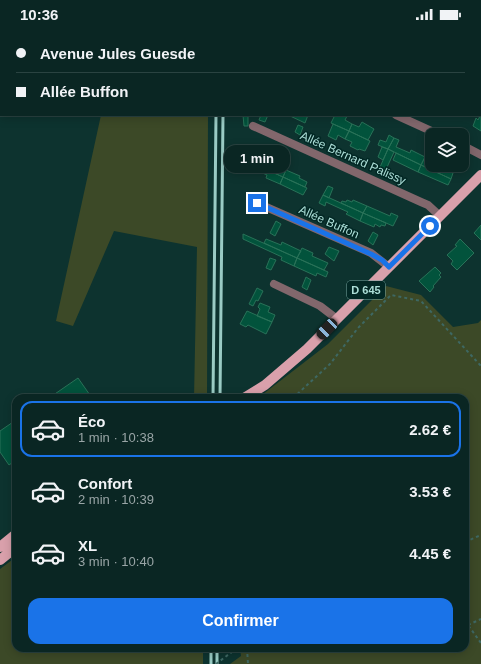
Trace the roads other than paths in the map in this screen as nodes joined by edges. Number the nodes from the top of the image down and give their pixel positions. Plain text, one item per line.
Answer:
1 (398, 116) edge
2 (253, 126) dead end
3 (425, 128) edge
4 (469, 149) edge
5 (481, 155) edge
6 (481, 176) edge
7 (257, 203) dead end
8 (440, 216) junction
9 (389, 267) junction
10 (274, 284) dead end
11 (337, 319) junction
12 (250, 394) edge
13 (12, 537) edge
14 (0, 547) edge
15 (12, 550) edge
16 (0, 560) edge

1 - 3 street
2 - 8 street, Allée Bernard Palissy
4 - 5 street
6 - 8 main road, D 645
7 - 9 street, Allée Buffon
8 - 9 main road, D 645
9 - 11 main road, D 645
10 - 11 street
11 - 12 main road, D 645
13 - 14 main road
15 - 16 main road

